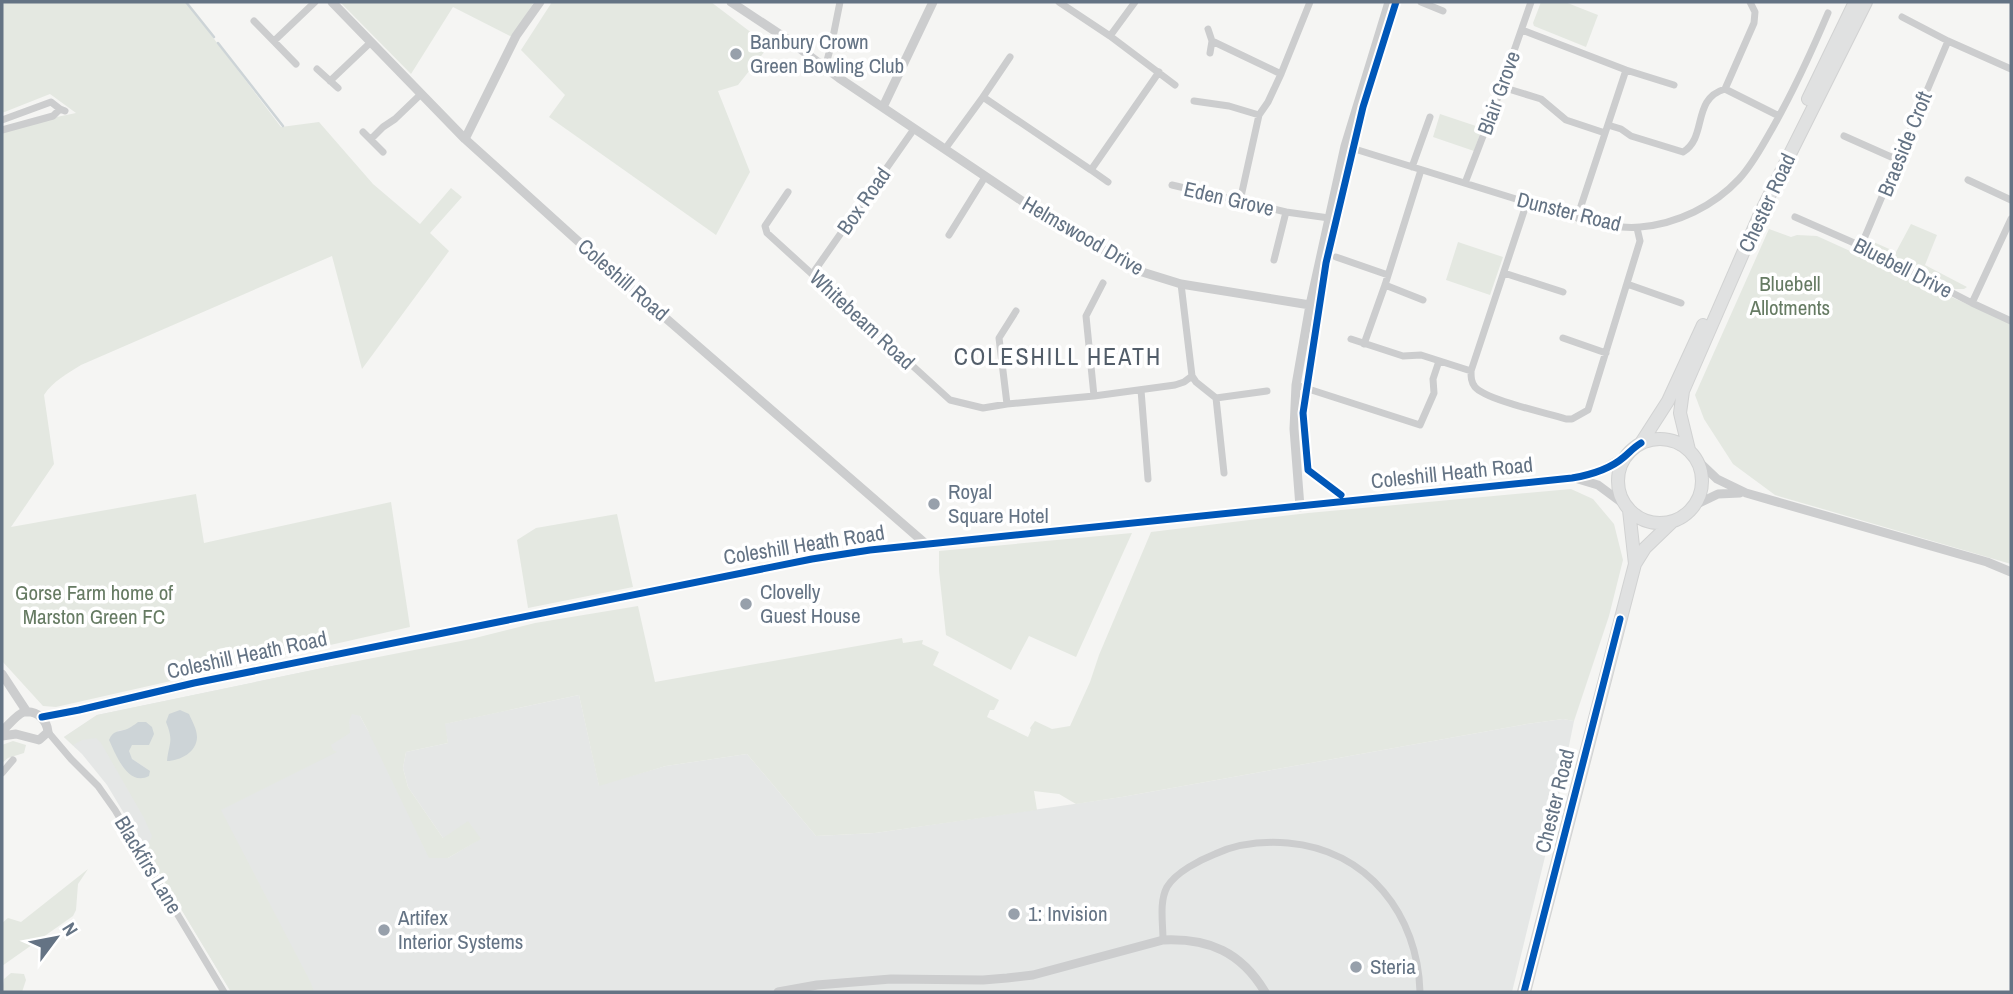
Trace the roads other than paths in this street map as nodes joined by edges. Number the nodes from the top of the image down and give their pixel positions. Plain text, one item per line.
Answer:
1 (315, 2) edge
2 (332, 2) edge
3 (540, 2) edge
4 (731, 2) edge
5 (839, 2) edge
6 (933, 2) edge
7 (1059, 2) edge
8 (1135, 2) edge
9 (1310, 2) edge
10 (1389, 2) edge
11 (1421, 2) edge
12 (1531, 2) edge
13 (1750, 2) edge
14 (1855, 2) edge
15 (1866, 2) edge
16 (1443, 12) dead end
17 (1828, 13) dead end
18 (1902, 17) dead end
19 (254, 21) dead end
20 (1208, 29) dead end
21 (1522, 30) junction
22 (1110, 36) junction
23 (274, 41) junction
24 (1212, 41) junction
25 (1948, 41) junction
26 (371, 42) junction
27 (1210, 53) dead end
28 (1010, 57) dead end
29 (296, 64) dead end
30 (825, 68) junction
31 (317, 69) dead end
32 (2011, 69) edge
33 (1626, 70) junction
34 (1159, 72) junction
35 (1282, 74) junction
36 (330, 80) junction
37 (1175, 85) dead end
38 (1674, 85) dead end
39 (1502, 87) junction
40 (338, 88) dead end
41 (1725, 89) junction
42 (420, 95) junction
43 (983, 97) junction
44 (1194, 101) dead end
45 (883, 107) junction
46 (1259, 115) junction
47 (1779, 116) junction
48 (1430, 117) dead end
49 (2, 120) edge
50 (914, 129) junction
51 (1606, 129) junction
52 (2, 130) edge
53 (363, 132) dead end
54 (1844, 136) dead end
55 (371, 139) junction
56 (465, 139) junction
57 (1345, 146) junction
58 (945, 149) junction
59 (383, 152) dead end
60 (1898, 160) junction
61 (1412, 167) junction
62 (1091, 170) junction
63 (1421, 170) junction
64 (985, 177) junction
65 (1968, 180) dead end
66 (1108, 182) dead end
67 (1465, 183) junction
68 (1172, 185) dead end
69 (788, 192) dead end
70 (2011, 200) edge
71 (1240, 201) junction
72 (1527, 202) junction
73 (1286, 212) junction
74 (1329, 218) junction
75 (1577, 218) junction
76 (1795, 218) dead end
77 (2011, 219) edge
78 (1637, 228) junction
79 (948, 235) dead end
80 (1861, 246) junction
81 (1336, 257) dead end
82 (1274, 260) dead end
83 (813, 273) junction
84 (1504, 273) junction
85 (1388, 275) junction
86 (1103, 283) dead end
87 (1181, 284) junction
88 (1627, 284) junction
89 (1385, 285) junction
90 (1563, 292) dead end
91 (1423, 300) dead end
92 (1681, 303) dead end
93 (1972, 303) junction
94 (1310, 305) junction
95 (1016, 311) dead end
96 (2011, 321) edge
97 (1563, 338) dead end
98 (1351, 339) dead end
99 (1364, 344) junction
100 (1606, 353) junction
101 (1438, 361) junction
102 (1471, 371) junction
103 (1192, 376) junction
104 (1296, 384) junction
105 (1141, 390) junction
106 (1267, 391) dead end
107 (1094, 396) junction
108 (1216, 398) junction
109 (1007, 404) junction
110 (1641, 443) junction
111 (1689, 450) junction
112 (1624, 457) junction
113 (1698, 461) junction
114 (1224, 473) dead end
115 (1572, 478) junction
116 (1148, 479) dead end
117 (1746, 493) junction
118 (1695, 505) junction
119 (1300, 507) junction
120 (1627, 508) junction
121 (1672, 522) junction
122 (927, 545) junction
123 (1635, 564) junction
124 (2011, 572) edge
125 (2, 674) edge
126 (13, 693) junction
127 (79, 710) junction
128 (27, 712) junction
129 (42, 717) junction
130 (15, 719) junction
131 (48, 729) junction
132 (2, 734) edge
133 (16, 734) junction
134 (39, 740) junction
135 (60, 747) junction
136 (13, 760) dead end
137 (2, 774) edge
138 (1163, 940) junction
139 (224, 992) edge
140 (778, 992) edge
141 (1265, 992) edge
142 (1420, 992) edge
143 (1524, 992) edge

1 - 23 street
2 - 26 street, Coleshill Road
3 - 56 street
4 - 30 street, Helmswood Drive
5 - 30 street
6 - 45 street
7 - 22 street
8 - 22 street
9 - 35 street
10 - 57 street
11 - 16 street
12 - 21 street, Blair Grove
13 - 41 street
14 - 110 highway, Chester Road
15 - 111 highway, Chester Road
17 - 47 street, Dunster Road
18 - 25 street
19 - 23 street
20 - 24 street
21 - 33 street
21 - 39 street, Blair Grove
22 - 34 street
23 - 29 street
24 - 27 street
24 - 35 street
25 - 32 street
25 - 60 street, Braeside Croft
26 - 36 street
26 - 42 street, Coleshill Road
28 - 43 street
30 - 45 street, Helmswood Drive
31 - 36 street
33 - 38 street
33 - 51 street
34 - 37 street
34 - 62 street
35 - 46 street
36 - 40 street
39 - 51 street
39 - 67 street, Blair Grove
41 - 47 street
41 - 51 street
42 - 55 street
42 - 56 street, Coleshill Road
43 - 58 street
43 - 62 street
44 - 46 street
45 - 50 street, Helmswood Drive
46 - 71 street
47 - 78 street, Dunster Road
48 - 61 street
49 - 52 street
50 - 58 street, Helmswood Drive
50 - 83 street, Box Road
51 - 75 street
53 - 55 street
54 - 60 street
55 - 59 street
56 - 122 street, Coleshill Road
57 - 61 street, Dunster Road
57 - 74 street
58 - 64 street, Helmswood Drive
60 - 80 street, Braeside Croft
61 - 63 street, Dunster Road
62 - 66 street
63 - 67 street, Dunster Road
63 - 85 street
64 - 79 street
64 - 87 street, Helmswood Drive
65 - 70 street
67 - 72 street, Dunster Road
68 - 71 street, Eden Grove
69 - 83 street, Whitebeam Road
71 - 73 street, Eden Grove
72 - 75 street, Dunster Road
72 - 84 street
73 - 74 street, Eden Grove
73 - 82 street, Eden Grove
74 - 94 street
75 - 78 street, Dunster Road
76 - 80 street, Bluebell Drive
77 - 93 street
78 - 88 street
80 - 93 street, Bluebell Drive
81 - 85 street
83 - 109 street, Whitebeam Road
84 - 90 street
84 - 102 street
85 - 89 street
86 - 107 street
87 - 94 street, Helmswood Drive
87 - 103 street
88 - 92 street
88 - 100 street
89 - 91 street
89 - 99 street
93 - 96 street, Bluebell Drive
94 - 104 street
95 - 109 street
97 - 100 street
98 - 99 street
99 - 101 street
100 - 102 street
101 - 102 street
101 - 104 street
103 - 105 street, Whitebeam Road
103 - 108 street
104 - 119 street
105 - 107 street, Whitebeam Road
105 - 116 street
106 - 108 street
107 - 109 street, Whitebeam Road
108 - 114 street
110 - 111 highway
110 - 112 highway
111 - 113 highway
112 - 115 street, Coleshill Heath Road
112 - 120 highway
113 - 117 street
113 - 118 highway
115 - 119 street, Coleshill Heath Road
115 - 120 street, Coleshill Heath Road
117 - 118 street
117 - 124 street
118 - 121 highway
119 - 122 street, Coleshill Heath Road
120 - 121 highway
120 - 123 highway, Chester Road
121 - 123 highway, Chester Road
122 - 127 street, Coleshill Heath Road
123 - 143 highway, Chester Road
125 - 126 street
126 - 128 street
126 - 130 street
127 - 129 street, Coleshill Heath Road
127 - 131 street, Coleshill Heath Road
128 - 129 street
128 - 130 street
129 - 131 street
130 - 132 street
130 - 133 street
131 - 134 street
131 - 135 street, Blackfirs Lane
132 - 133 street
133 - 134 street
134 - 135 street, Blackfirs Lane
135 - 139 street, Blackfirs Lane
136 - 137 street
138 - 140 street
138 - 141 street
138 - 142 street

